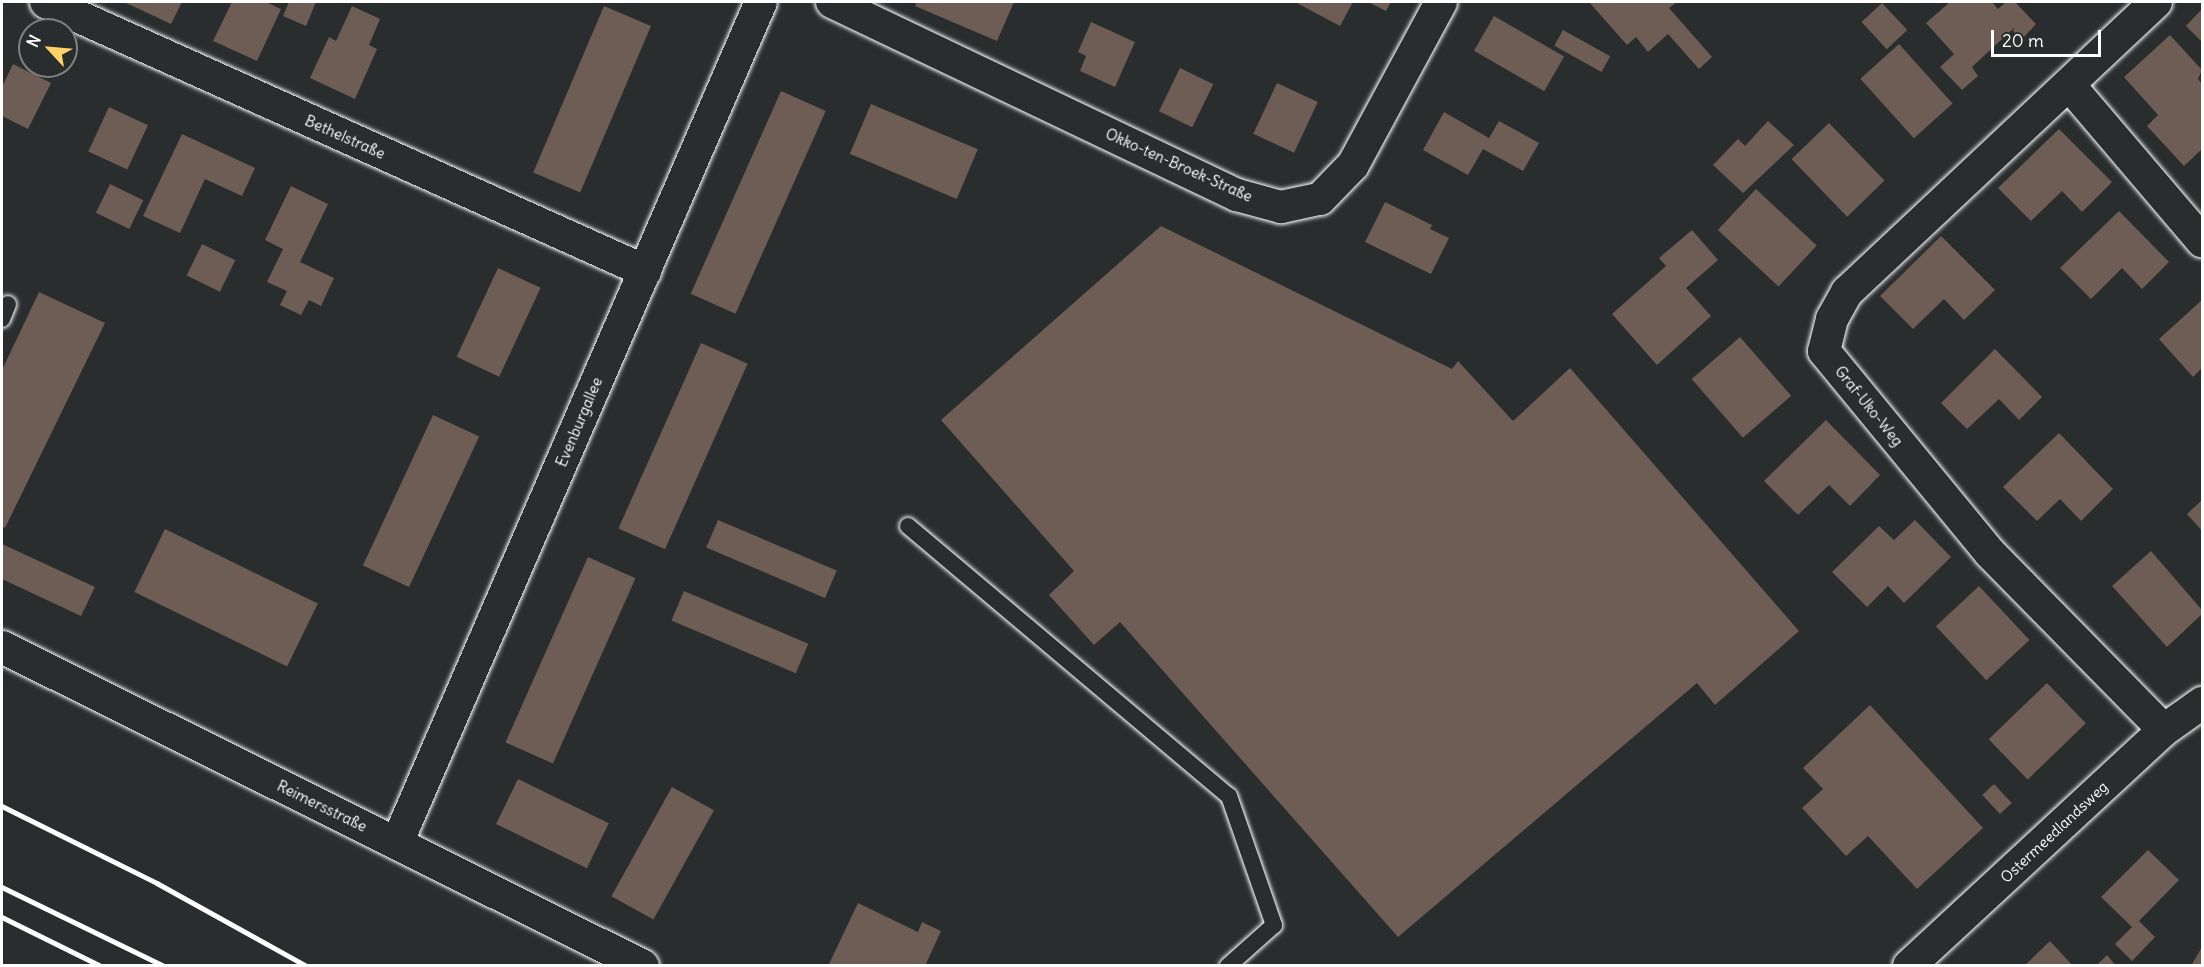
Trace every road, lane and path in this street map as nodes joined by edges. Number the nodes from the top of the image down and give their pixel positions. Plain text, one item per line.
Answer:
1 (46, 2) edge
2 (761, 2) edge
3 (832, 2) edge
4 (1441, 2) edge
5 (2156, 2) edge
6 (2070, 86) junction
7 (2202, 241) edge
8 (645, 271) junction
9 (908, 526) dead end
10 (2, 647) edge
11 (2202, 703) edge
12 (2164, 730) junction
13 (397, 843) junction
14 (643, 966) edge
15 (1228, 966) edge
16 (1909, 966) edge

1 - 8 street, Bethelstraße
2 - 8 street, Evenburgallee
3 - 4 street, Okko-ten-Broek-Straße
5 - 6 street, Graf-Uko-Weg
6 - 7 street
6 - 12 street, Graf-Uko-Weg
8 - 13 street, Evenburgallee
9 - 15 lane
10 - 13 street, Reimersstraße
11 - 12 street, Ostermeedlandsweg
12 - 16 street, Ostermeedlandsweg
13 - 14 street, Reimersstraße

